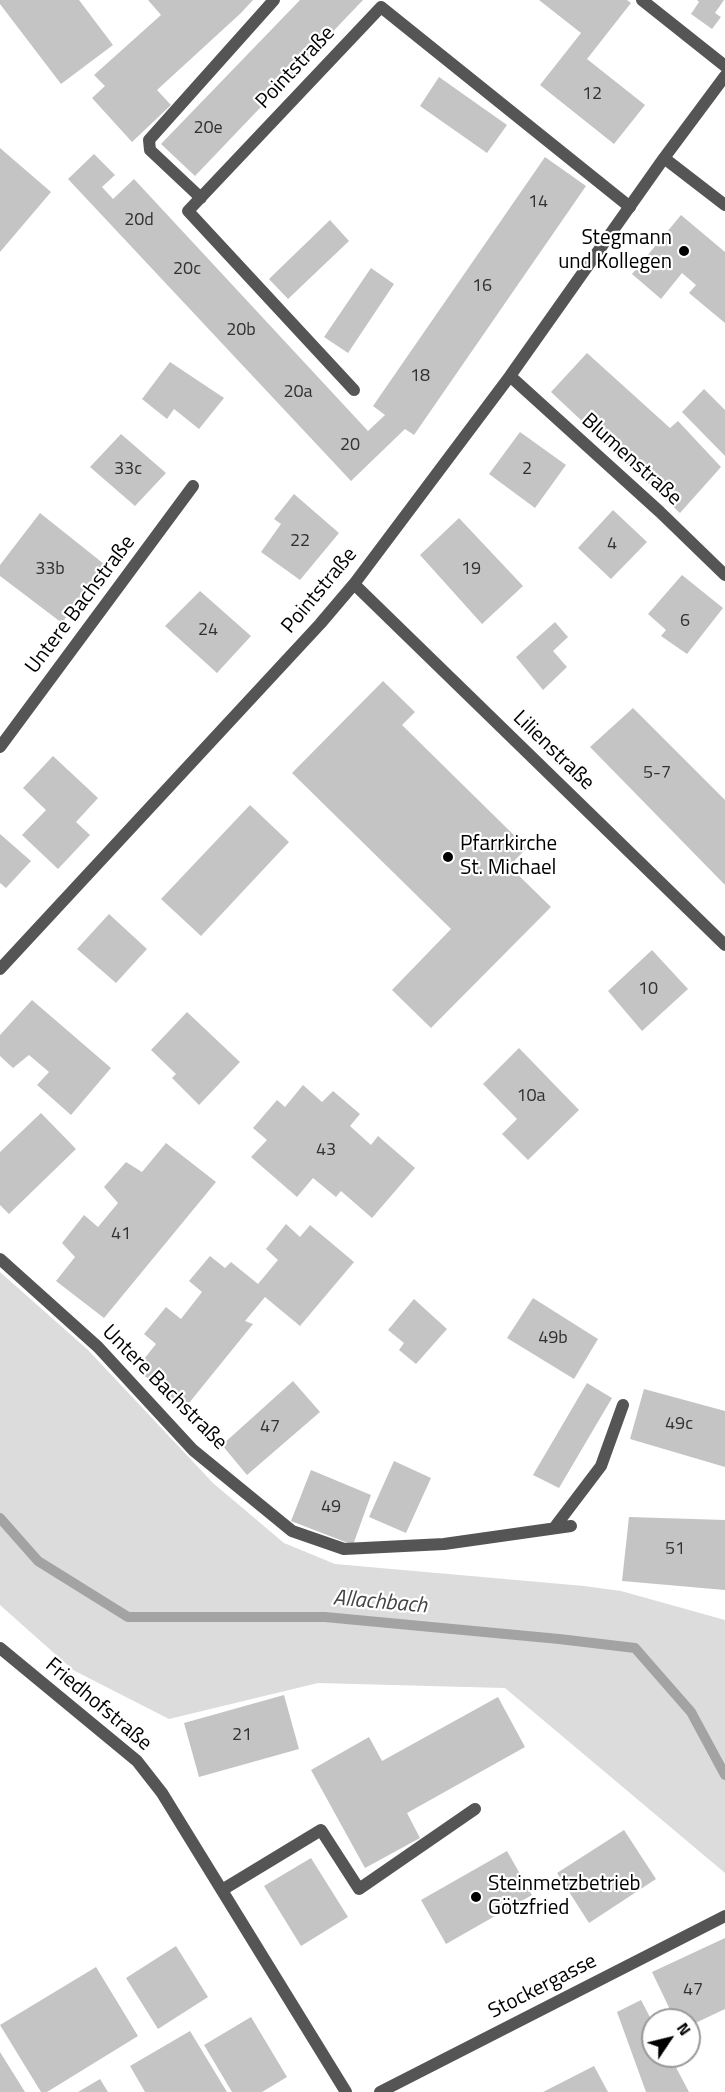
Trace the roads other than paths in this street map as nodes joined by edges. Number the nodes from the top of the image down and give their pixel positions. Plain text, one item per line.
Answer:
1 (274, 0) edge
2 (642, 0) edge
3 (725, 66) edge
4 (725, 76) edge
5 (664, 158) junction
6 (201, 198) junction
7 (725, 204) edge
8 (630, 207) junction
9 (510, 376) junction
10 (354, 390) dead end
11 (193, 486) dead end
12 (725, 575) edge
13 (354, 584) junction
14 (0, 747) edge
15 (725, 945) edge
16 (0, 969) edge
17 (0, 1259) edge
18 (623, 1405) dead end
19 (571, 1526) dead end
20 (554, 1528) junction
21 (0, 1648) edge
22 (475, 1809) dead end
23 (222, 1890) junction
24 (725, 1916) edge
25 (346, 2092) edge
26 (380, 2092) edge

1 - 6 street
2 - 3 street
4 - 5 street, Pointstraße
5 - 7 street
5 - 8 street, Pointstraße
6 - 8 street, Pointstraße
6 - 10 street, Pointstraße
8 - 9 street, Pointstraße
9 - 12 street, Blumenstraße
9 - 13 street, Pointstraße
11 - 14 street, Untere Bachstraße
13 - 15 street, Lilienstraße
13 - 16 street, Pointstraße
17 - 20 street, Untere Bachstraße
18 - 20 street
19 - 20 street, Untere Bachstraße
21 - 23 street, Friedhofstraße
22 - 23 street
23 - 25 street, Friedhofstraße
24 - 26 street, Stockergasse

